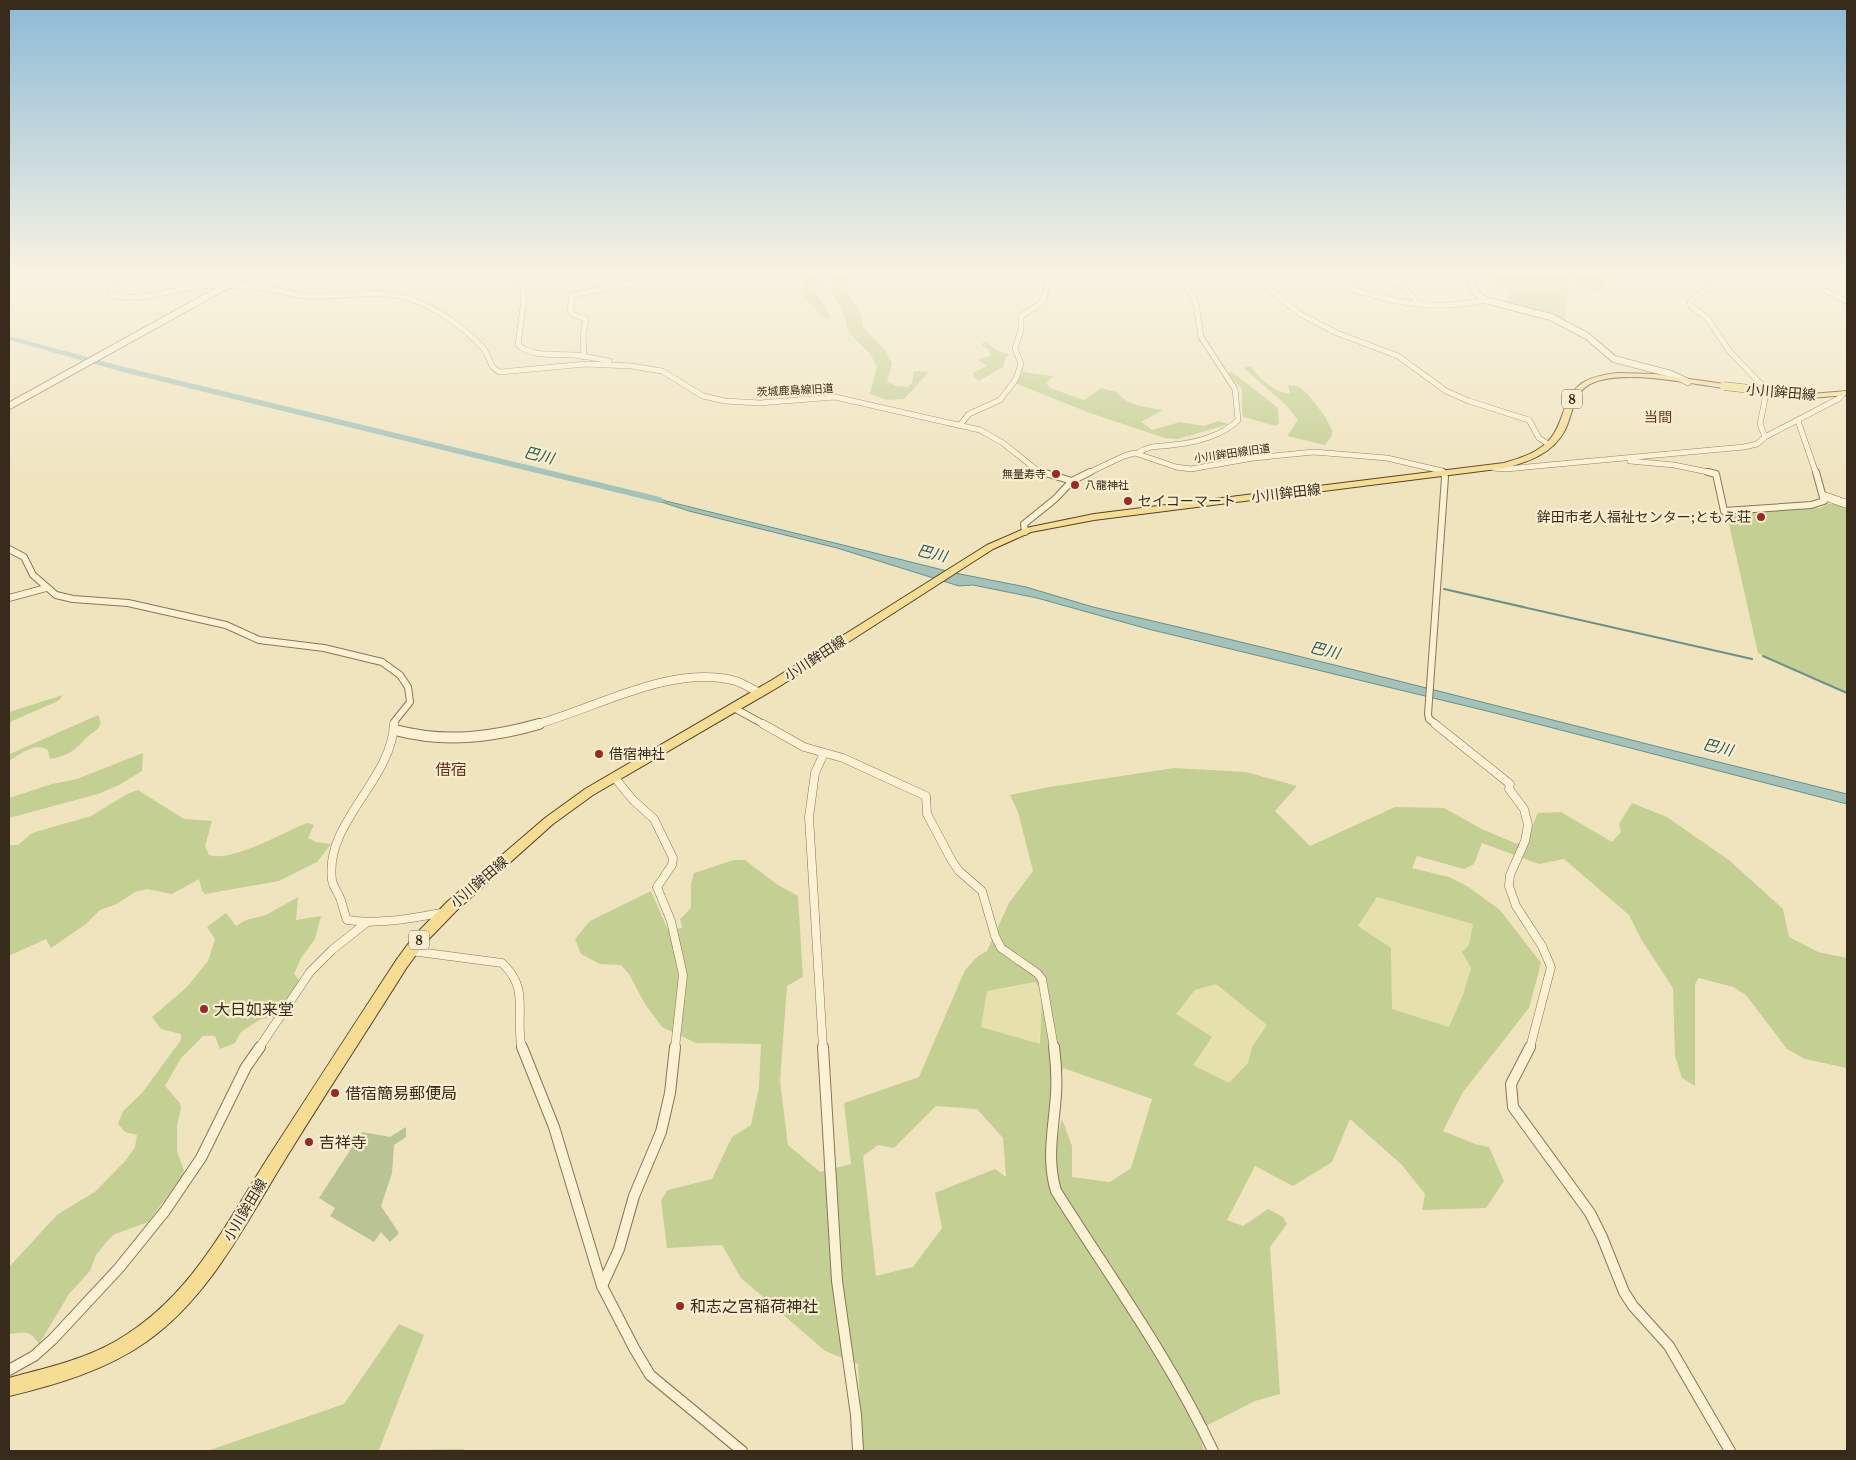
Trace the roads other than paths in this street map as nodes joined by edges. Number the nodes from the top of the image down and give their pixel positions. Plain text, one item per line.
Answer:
1 (119, 344) edge
2 (478, 344) edge
3 (518, 344) edge
4 (583, 344) edge
5 (1016, 344) edge
6 (1206, 344) edge
7 (1367, 344) edge
8 (1596, 344) edge
9 (1725, 344) edge
10 (584, 356) junction
11 (630, 366) junction
12 (1688, 382) junction
13 (1845, 394) edge
14 (9, 406) edge
15 (1798, 421) junction
16 (960, 425) junction
17 (1765, 437) junction
18 (1548, 444) junction
19 (1138, 453) junction
20 (1617, 460) junction
21 (1493, 468) junction
22 (1444, 474) junction
23 (1072, 482) junction
24 (1824, 496) junction
25 (1847, 504) edge
26 (1025, 532) junction
27 (9, 549) edge
28 (46, 588) junction
29 (9, 598) edge
30 (760, 693) junction
31 (734, 708) junction
32 (395, 730) junction
33 (824, 753) junction
34 (614, 777) junction
35 (446, 912) junction
36 (366, 923) junction
37 (411, 950) junction
38 (602, 1286) junction
39 (9, 1370) edge
40 (9, 1387) edge
41 (742, 1451) edge
42 (858, 1451) edge
43 (1213, 1451) edge
44 (1730, 1451) edge

1 - 14 street
2 - 11 street, 茨城鹿島線旧道
3 - 10 street
4 - 10 street
5 - 16 street
6 - 19 street
7 - 18 street
8 - 12 street
9 - 17 street
10 - 11 street
11 - 16 street, 茨城鹿島線旧道
12 - 13 main road, 小川鉾田線 / 8, bridge
12 - 18 main road, 小川鉾田線 / 8
13 - 15 street
15 - 17 street
15 - 24 street
16 - 23 street, 茨城鹿島線旧道
17 - 20 street
18 - 21 main road, 小川鉾田線 / 8
19 - 22 street, 小川鉾田線旧道
19 - 23 street
20 - 21 street
20 - 24 street
21 - 22 main road, 小川鉾田線 / 8
22 - 26 main road, 小川鉾田線 / 8
22 - 44 street
23 - 26 street
24 - 25 street
26 - 30 main road, 小川鉾田線 / 8
27 - 28 street
28 - 29 street
28 - 32 street
30 - 31 main road, 小川鉾田線 / 8
30 - 32 street
31 - 33 street
31 - 34 main road, 小川鉾田線 / 8
32 - 36 street
33 - 42 street
33 - 43 street
34 - 35 main road, 小川鉾田線 / 8
34 - 38 street
35 - 36 street
35 - 37 main road, 小川鉾田線 / 8
36 - 39 street
37 - 38 street
37 - 40 main road, 小川鉾田線 / 8
38 - 41 street

